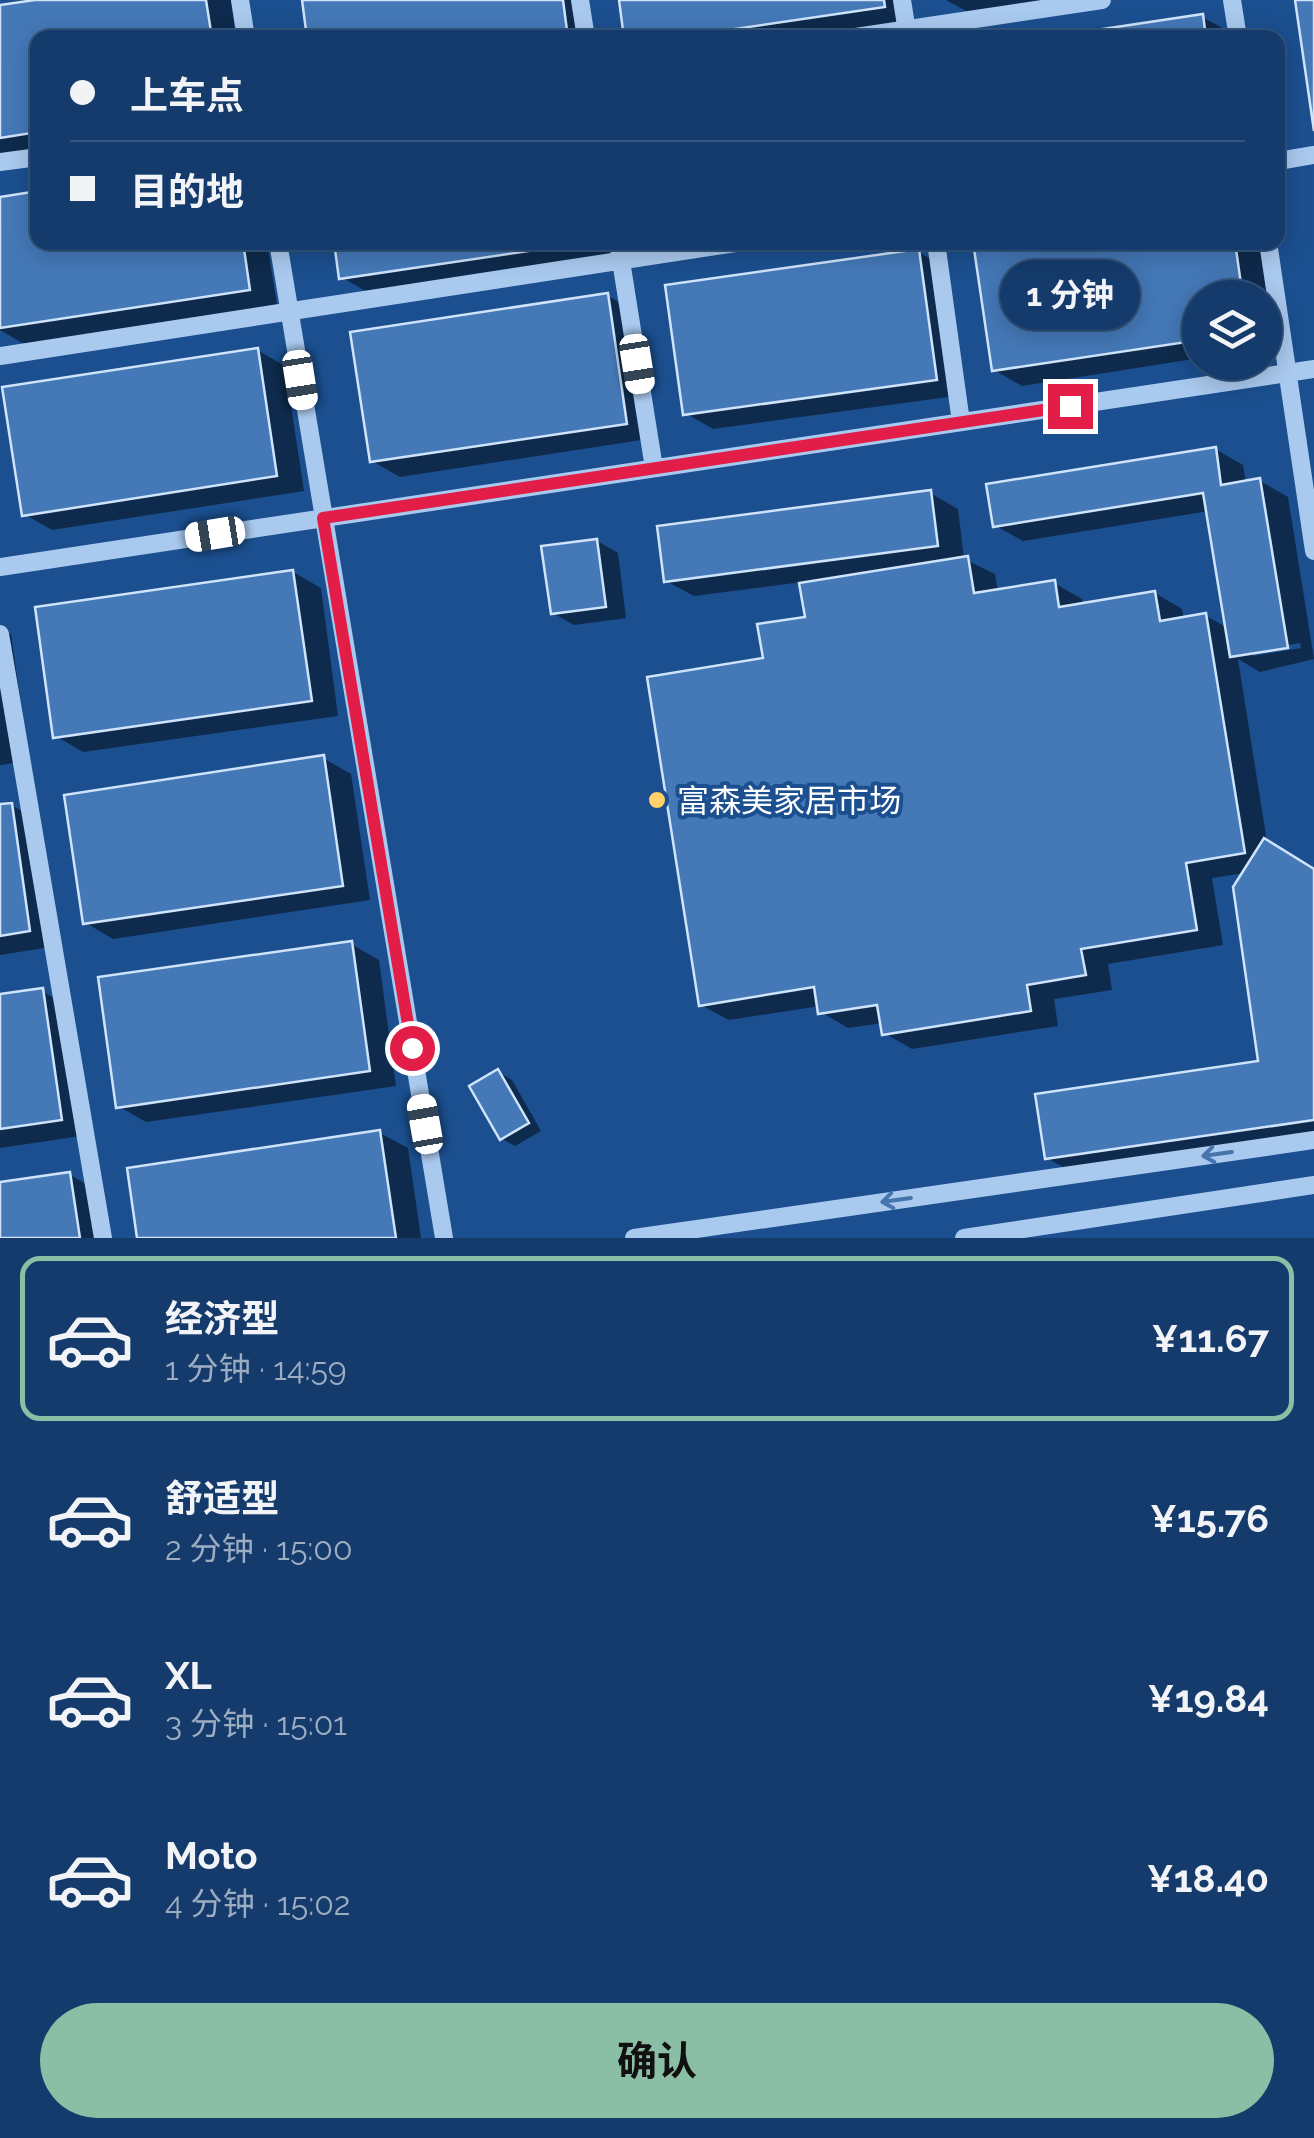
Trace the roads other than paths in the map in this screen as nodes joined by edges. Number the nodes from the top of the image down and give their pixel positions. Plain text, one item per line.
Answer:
1 (240, 0) edge
2 (580, 0) edge
3 (902, 0) edge
4 (1102, 0) edge
5 (1232, 0) edge
6 (245, 30) edge
7 (585, 30) edge
8 (907, 30) edge
9 (926, 30) edge
10 (1237, 30) edge
11 (1314, 155) edge
12 (30, 158) edge
13 (1285, 159) edge
14 (0, 162) edge
15 (279, 250) edge
16 (937, 250) edge
17 (1269, 250) edge
18 (620, 252) edge
19 (289, 312) junction
20 (0, 356) edge
21 (1314, 368) edge
22 (1288, 372) junction
23 (960, 422) junction
24 (654, 468) junction
25 (323, 518) junction
26 (1314, 551) edge
27 (0, 567) edge
28 (0, 634) edge
29 (1314, 1140) edge
30 (1314, 1186) edge
31 (103, 1238) edge
32 (444, 1238) edge
33 (634, 1238) edge
34 (964, 1238) edge

1 - 6 street
2 - 7 street
3 - 8 street
4 - 9 street
5 - 10 street
11 - 13 street
12 - 14 street
15 - 19 street
16 - 23 street
17 - 22 street
18 - 19 street
18 - 24 street
19 - 20 street
19 - 25 street
21 - 22 street
22 - 23 street
22 - 26 street
23 - 24 street
24 - 25 street
25 - 27 street
25 - 32 street
28 - 31 street
29 -> 33 street
30 - 34 street

